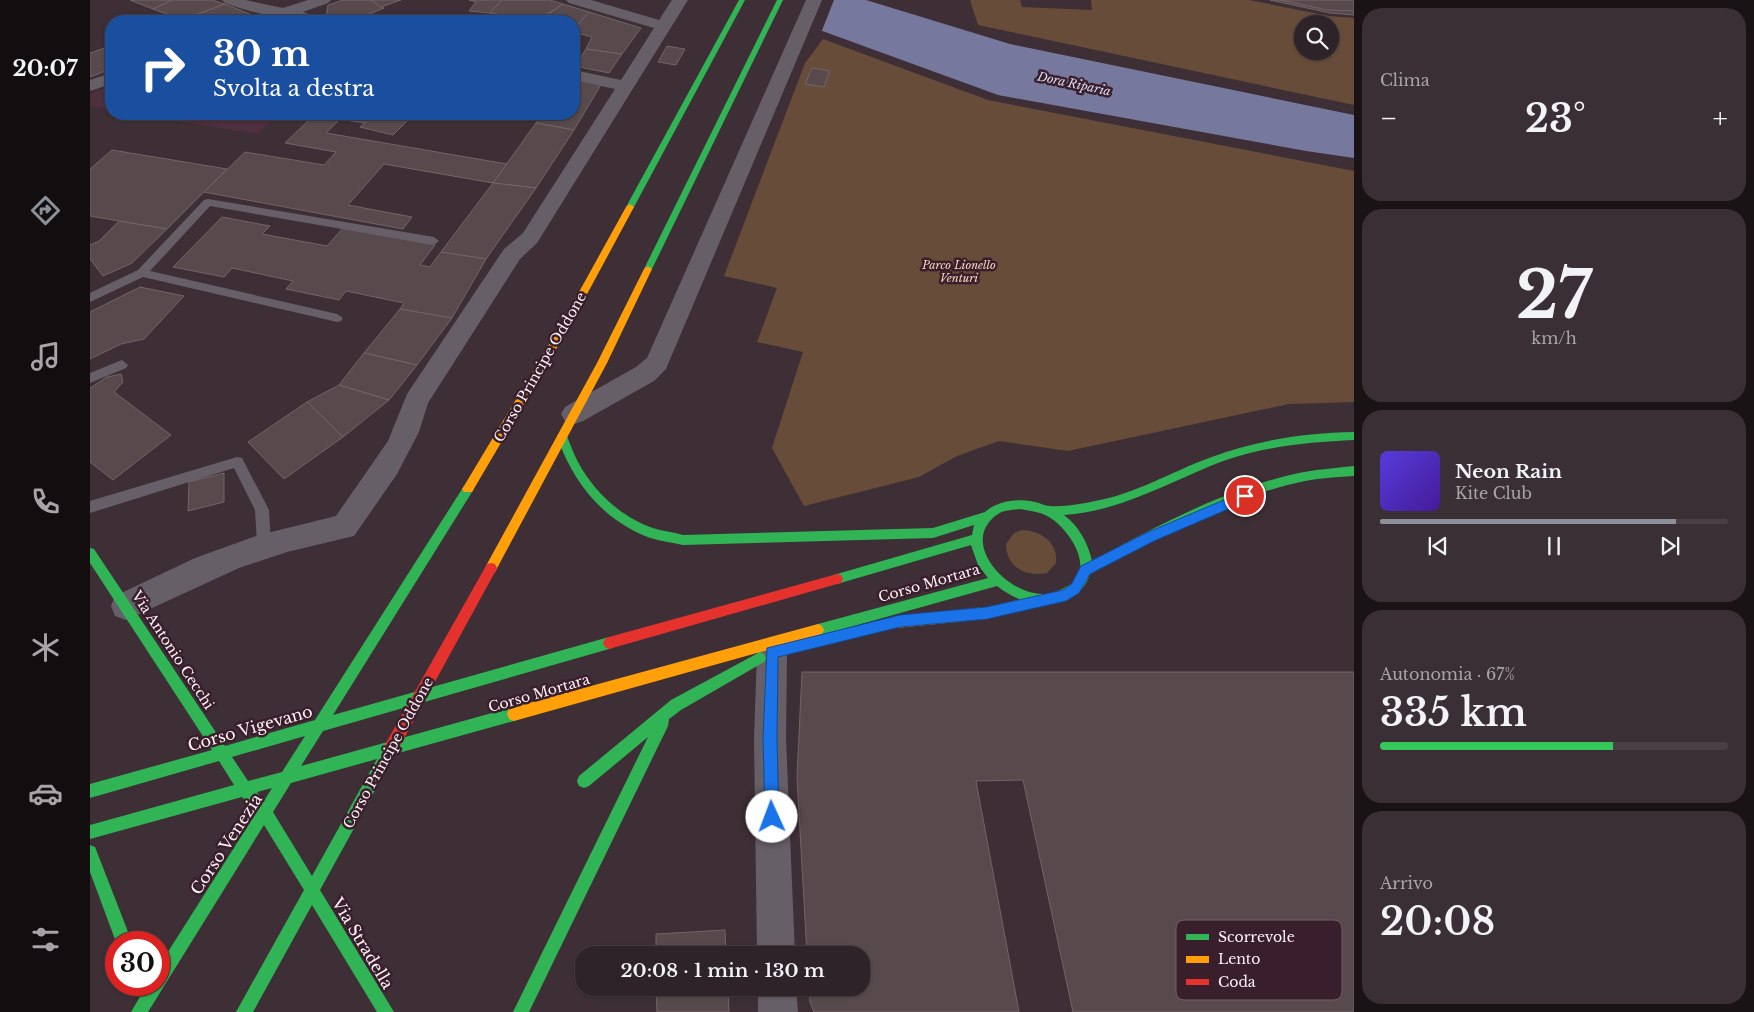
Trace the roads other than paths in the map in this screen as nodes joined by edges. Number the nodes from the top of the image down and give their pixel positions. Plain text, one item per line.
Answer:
1 (230, 0) edge
2 (323, 0) edge
3 (574, 0) edge
4 (742, 0) edge
5 (780, 0) edge
6 (814, 0) edge
7 (677, 4) edge
8 (285, 13) junction
9 (279, 15) edge
10 (292, 15) edge
11 (663, 26) junction
12 (580, 76) edge
13 (105, 80) edge
14 (90, 86) edge
15 (624, 86) junction
16 (434, 241) dead end
17 (142, 273) junction
18 (90, 298) edge
19 (337, 318) dead end
20 (122, 365) dead end
21 (90, 378) edge
22 (574, 414) junction
23 (1354, 436) edge
24 (562, 437) junction
25 (1354, 471) edge
26 (90, 507) edge
27 (1048, 511) junction
28 (986, 517) junction
29 (976, 539) junction
30 (264, 545) junction
31 (90, 553) edge
32 (1086, 570) junction
33 (995, 581) junction
34 (1045, 600) junction
35 (126, 606) junction
36 (772, 653) junction
37 (419, 697) junction
38 (668, 712) junction
39 (321, 724) junction
40 (390, 749) junction
41 (222, 752) junction
42 (288, 778) junction
43 (584, 781) dead end
44 (246, 790) junction
45 (90, 791) edge
46 (265, 813) junction
47 (90, 832) edge
48 (90, 852) edge
49 (312, 891) junction
50 (120, 931) edge
51 (776, 946) edge
52 (170, 963) edge
53 (144, 996) edge
54 (149, 996) edge
55 (777, 996) edge
56 (146, 1000) junction
57 (139, 1012) edge
58 (150, 1012) edge
59 (244, 1012) edge
60 (386, 1012) edge
61 (521, 1012) edge
62 (778, 1012) edge

1 - 8 street
2 - 8 street
3 - 11 street
4 - 39 main road, Corso Principe Oddone
5 - 22 main road, Corso Principe Oddone
6 - 22 street
7 - 11 street
8 - 9 street
8 - 10 street
11 - 15 street
12 - 15 street
13 - 14 street
15 - 30 street
16 - 17 lane
17 - 18 lane
17 - 19 lane
20 - 21 lane
22 - 24 main road, Corso Principe Oddone
23 - 27 main road
24 - 28 main road
24 - 37 main road, Corso Principe Oddone
25 - 32 main road
26 - 30 lane
27 - 28 main road
27 - 32 main road
28 - 29 main road
29 - 33 main road
29 - 37 main road
30 - 35 street
31 - 35 main road, Via Antonio Cecchi
32 - 34 main road
33 - 34 main road
33 - 40 main road, Corso Mortara
34 - 36 main road
35 - 41 main road, Via Antonio Cecchi
36 - 38 main road
36 - 51 street
37 - 39 main road, Corso Vigevano
37 - 40 main road, Corso Principe Oddone
38 - 43 main road
38 - 61 main road
39 - 41 main road, Corso Vigevano
39 - 42 main road, Corso Venezia
40 - 42 main road, Corso Mortara
40 - 49 main road, Corso Principe Oddone
41 - 44 main road, Via Antonio Cecchi
41 - 45 main road, Corso Vigevano
42 - 44 main road, Corso Mortara
42 - 46 main road, Corso Venezia
44 - 46 main road, Via Antonio Cecchi
44 - 47 main road, Corso Mortara
46 - 49 main road, Via Antonio Cecchi
46 - 52 main road, Corso Venezia
48 - 50 main road
49 - 59 main road, Corso Principe Oddone
49 - 60 main road, Via Stradella
53 - 56 main road
54 - 56 main road
55 - 62 street
56 - 57 main road
56 - 58 main road

